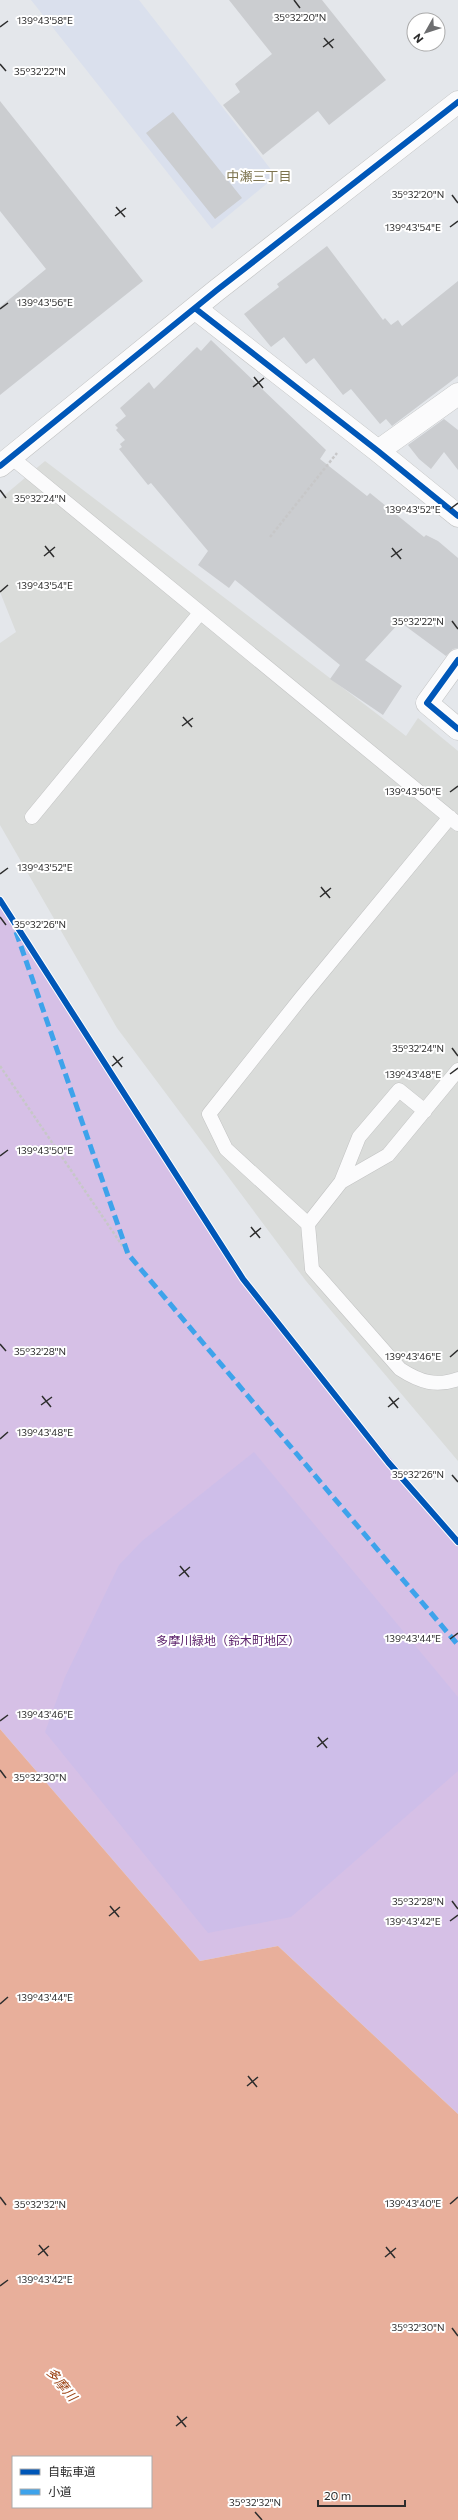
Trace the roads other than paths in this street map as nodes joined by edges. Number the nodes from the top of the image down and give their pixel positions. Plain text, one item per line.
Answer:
1 (458, 102) edge
2 (196, 309) junction
3 (458, 394) edge
4 (378, 451) junction
5 (6, 461) edge
6 (458, 516) edge
7 (200, 613) junction
8 (458, 660) edge
9 (458, 729) edge
10 (32, 817) dead end
11 (454, 821) edge
12 (458, 1070) edge
13 (424, 1111) junction
14 (340, 1182) junction
15 (308, 1224) junction
16 (458, 1379) edge

1 - 2 street
2 - 4 street
2 - 5 street
3 - 4 street
4 - 6 street
5 - 7 lane
7 - 10 lane
7 - 11 lane
8 - 9 street
11 - 15 lane
12 - 13 lane
13 - 14 lane
13 - 14 lane
14 - 15 lane
15 - 16 lane

